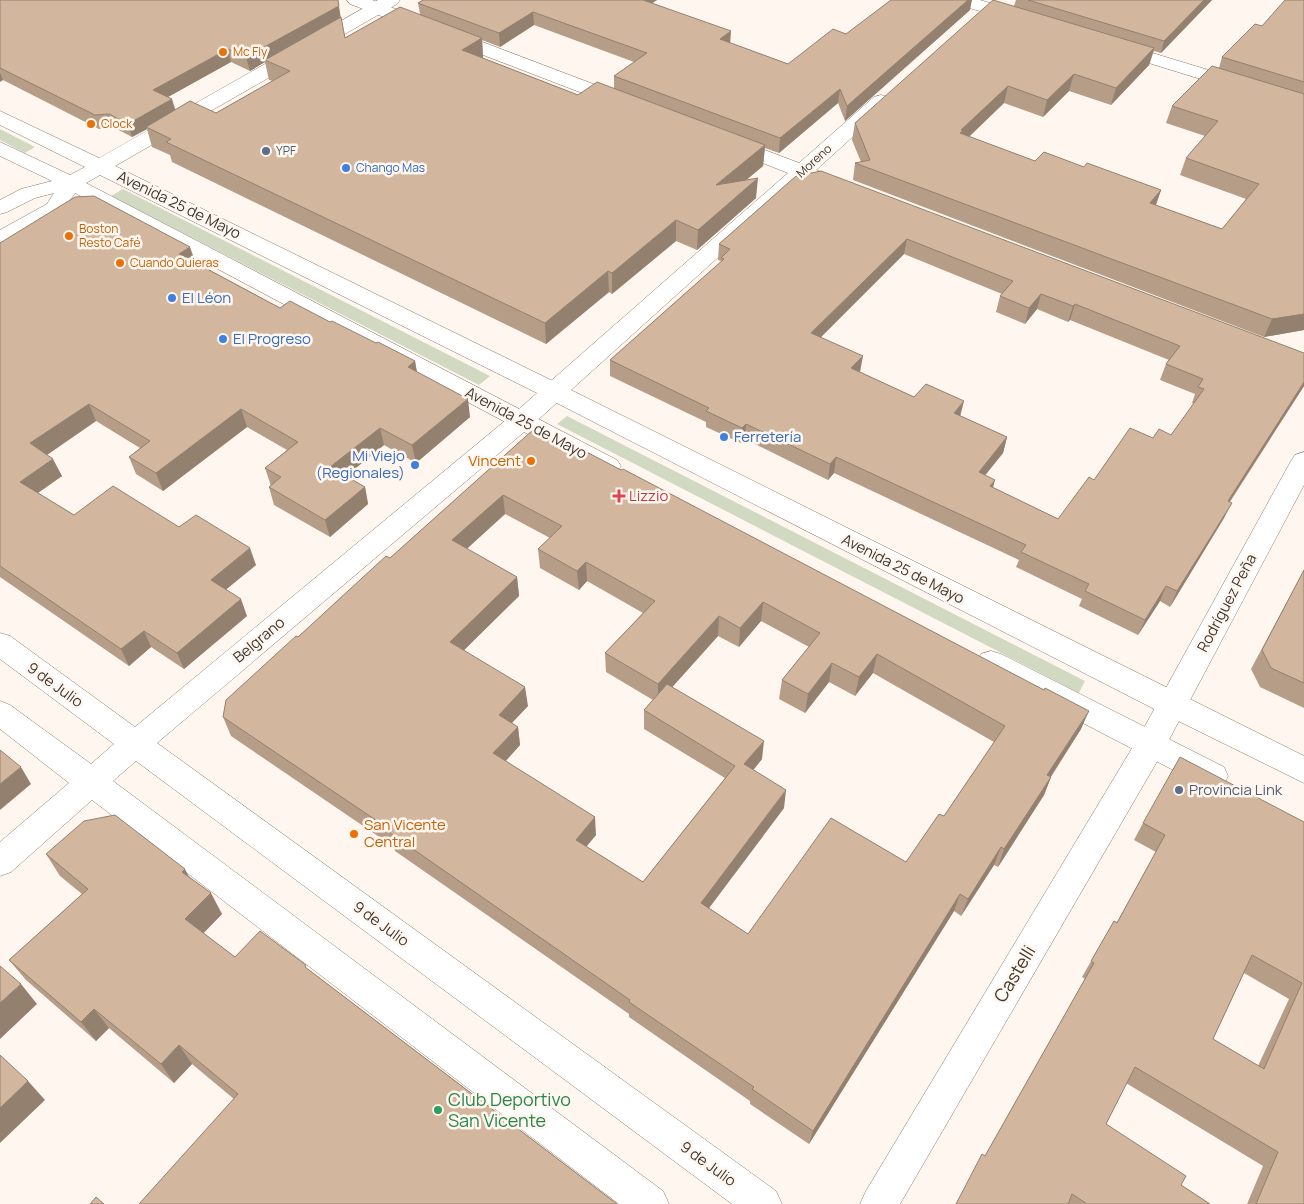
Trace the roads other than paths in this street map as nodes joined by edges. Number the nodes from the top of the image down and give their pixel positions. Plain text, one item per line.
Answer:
1 (356, 0) edge
2 (962, 0) edge
3 (384, 4) edge
4 (984, 9) edge
5 (1033, 22) edge
6 (1098, 42) edge
7 (898, 86) edge
8 (1304, 105) edge
9 (645, 111) edge
10 (0, 116) edge
11 (710, 136) edge
12 (0, 148) edge
13 (100, 166) junction
14 (802, 171) junction
15 (71, 183) junction
16 (839, 185) edge
17 (0, 208) edge
18 (0, 239) edge
19 (554, 392) junction
20 (521, 421) junction
21 (1304, 461) edge
22 (628, 476) edge
23 (0, 644) edge
24 (974, 653) edge
25 (1172, 705) junction
26 (0, 713) edge
27 (135, 744) junction
28 (1151, 744) junction
29 (1304, 770) edge
30 (93, 782) junction
31 (1236, 787) edge
32 (0, 862) edge
33 (650, 1204) edge
34 (762, 1204) edge
35 (879, 1204) edge

1 - 3 street
2 - 4 street
3 - 9 street
3 - 13 street
4 - 5 street
6 - 8 street
7 - 14 street, Moreno
10 - 13 street, Avenida 25 de Mayo
11 - 14 street
12 - 15 street, Avenida 25 de Mayo
13 - 15 street
13 - 19 street, Avenida 25 de Mayo
14 - 16 street
14 - 19 street, Moreno
15 - 17 street
15 - 18 street
15 - 20 street, Avenida 25 de Mayo
19 - 20 street, Moreno
19 - 25 street, Avenida 25 de Mayo
20 - 22 street, Avenida 25 de Mayo
20 - 27 street, Belgrano
21 - 25 street, Rodríguez Peña
23 - 27 street, 9 de Julio
24 - 28 street
25 - 28 street, Rodríguez Peña
25 - 29 street, Avenida 25 de Mayo
26 - 30 street
27 - 30 street, Belgrano
27 - 34 street, 9 de Julio
28 - 31 street
28 - 35 street, Castelli
30 - 32 street, Belgrano
30 - 33 street

